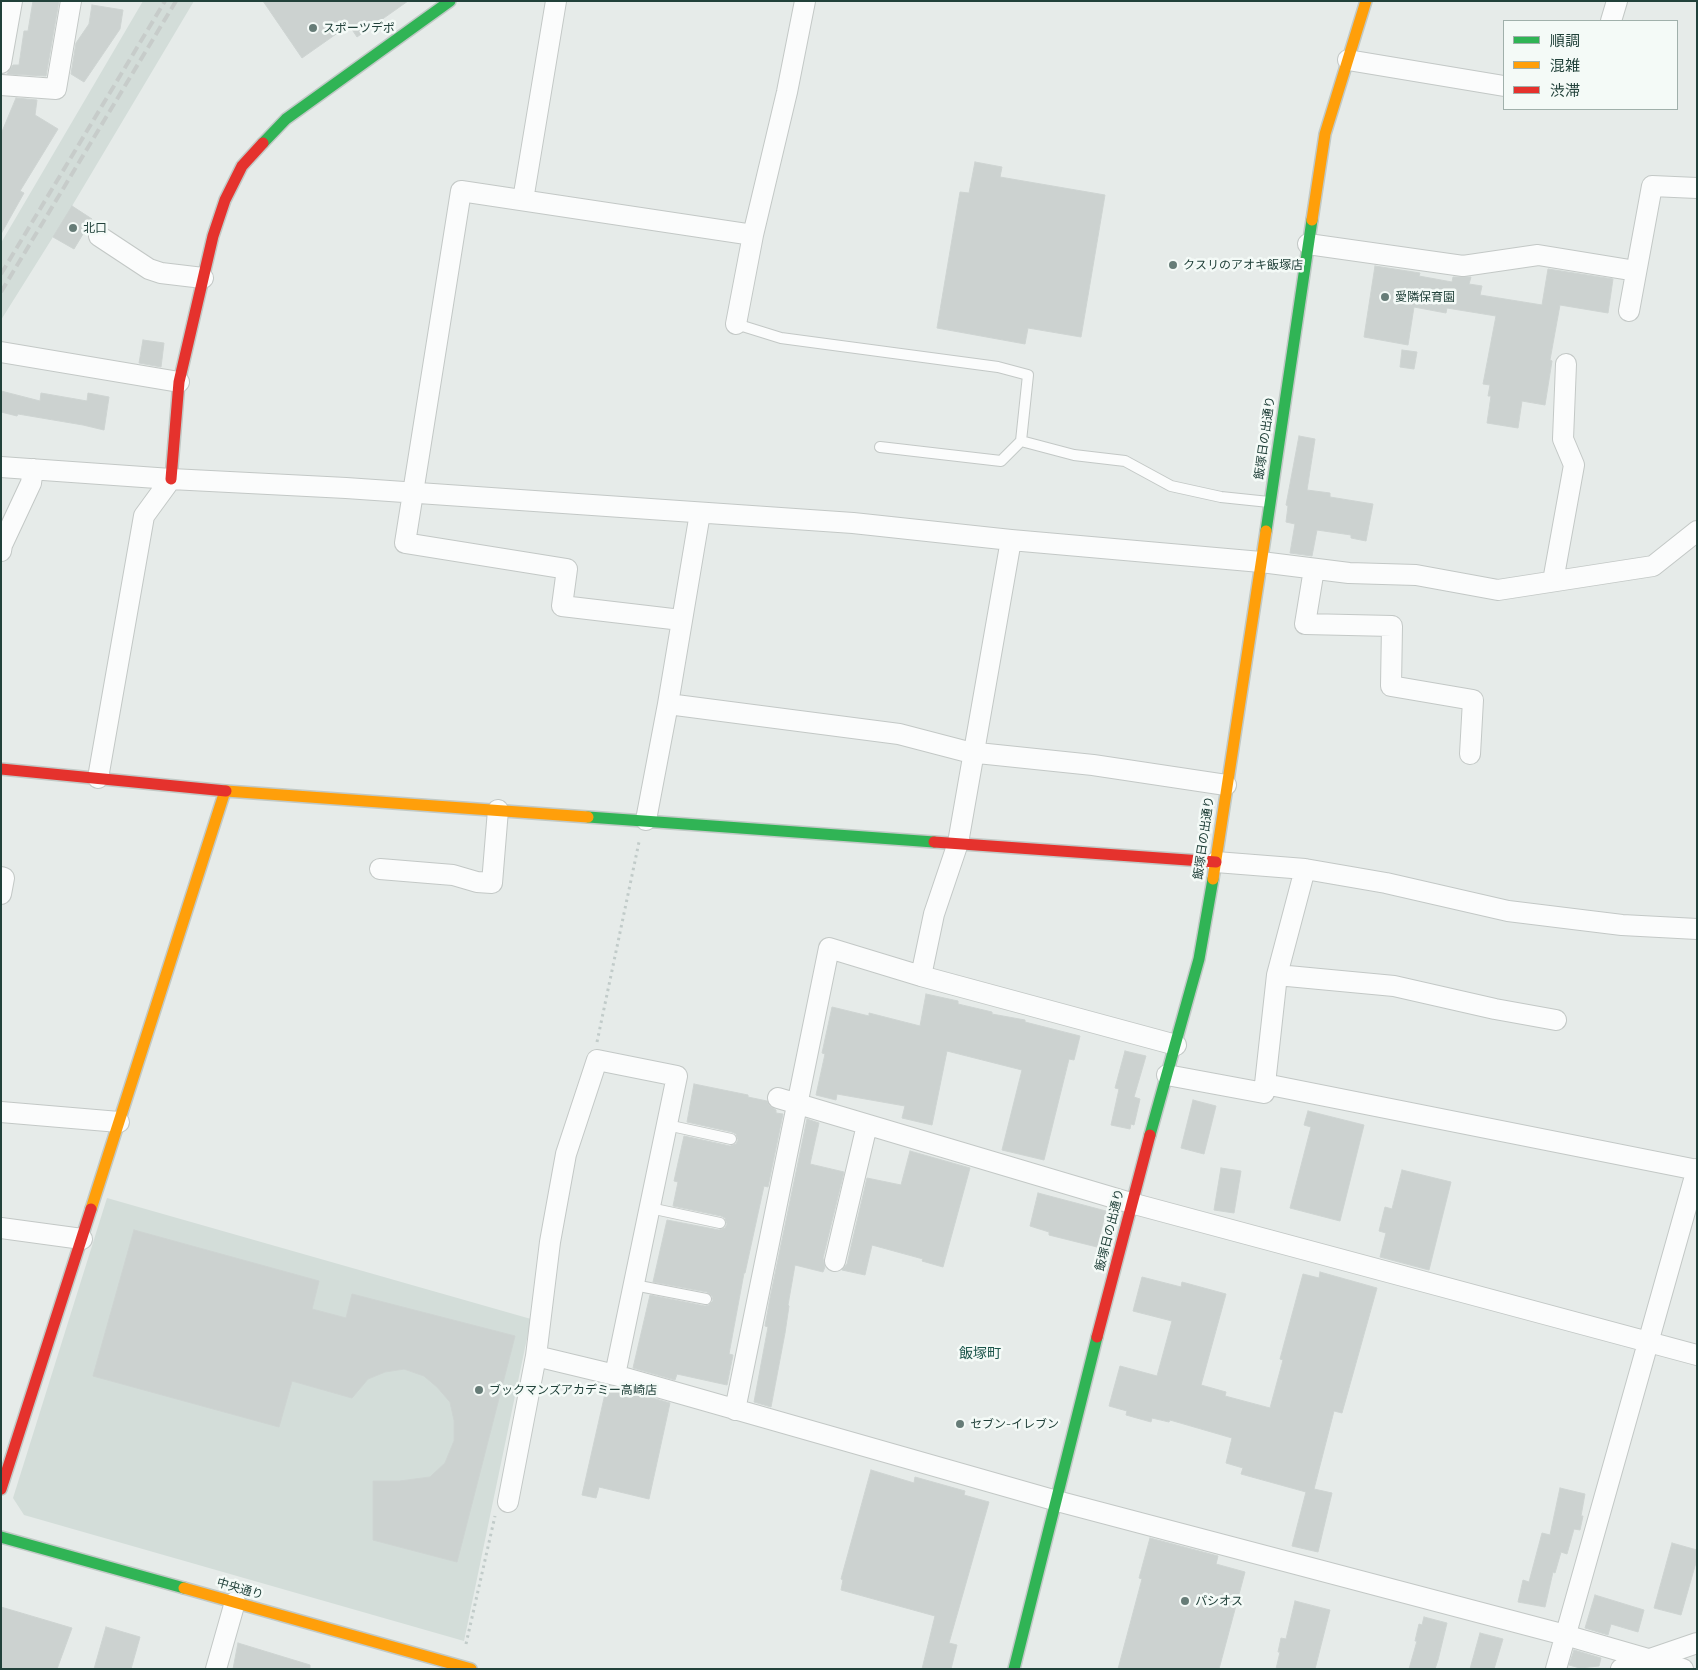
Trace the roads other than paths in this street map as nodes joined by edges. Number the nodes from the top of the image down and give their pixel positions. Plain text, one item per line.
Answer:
1 (12, 1) edge
2 (71, 1) edge
3 (450, 1) edge
4 (556, 1) edge
5 (805, 1) edge
6 (1366, 1) edge
7 (1617, 1) edge
8 (1611, 20) edge
9 (1348, 60) junction
10 (1, 62) edge
11 (1, 85) edge
12 (1503, 86) edge
13 (1697, 188) edge
14 (523, 200) junction
15 (753, 235) junction
16 (99, 236) dead end
17 (1308, 244) junction
18 (1636, 271) junction
19 (203, 278) junction
20 (1629, 311) dead end
21 (736, 324) joint
22 (1, 352) edge
23 (1566, 364) dead end
24 (179, 382) junction
25 (1021, 441) junction
26 (880, 447) dead end
27 (1, 466) edge
28 (33, 469) junction
29 (171, 479) junction
30 (412, 493) junction
31 (1270, 502) junction
32 (700, 513) junction
33 (1697, 531) edge
34 (1011, 540) junction
35 (1, 551) edge
36 (1261, 562) junction
37 (1314, 569) junction
38 (1552, 581) junction
39 (681, 620) junction
40 (668, 704) junction
41 (974, 752) junction
42 (1470, 754) dead end
43 (1, 769) edge
44 (98, 778) junction
45 (1226, 784) junction
46 (225, 791) junction
47 (498, 810) junction
48 (646, 820) junction
49 (958, 843) junction
50 (1216, 862) junction
51 (380, 869) dead end
52 (1305, 869) junction
53 (1, 877) edge
54 (1, 894) edge
55 (1697, 930) edge
56 (1277, 975) junction
57 (921, 976) junction
58 (1556, 1020) dead end
59 (1176, 1045) junction
60 (1167, 1075) junction
61 (1264, 1084) junction
62 (787, 1101) junction
63 (1, 1112) edge
64 (118, 1122) junction
65 (868, 1124) junction
66 (667, 1125) junction
67 (731, 1139) dead end
68 (1697, 1169) edge
69 (1131, 1203) junction
70 (650, 1208) junction
71 (720, 1223) dead end
72 (1, 1228) edge
73 (82, 1239) junction
74 (835, 1261) dead end
75 (634, 1285) junction
76 (706, 1299) dead end
77 (1647, 1340) junction
78 (1697, 1355) edge
79 (536, 1356) junction
80 (615, 1376) junction
81 (735, 1410) junction
82 (1, 1489) edge
83 (1057, 1501) junction
84 (508, 1502) road end
85 (1, 1537) edge
86 (235, 1602) junction
87 (1565, 1635) junction
88 (1697, 1643) edge
89 (1650, 1660) junction
90 (468, 1668) edge
91 (216, 1669) edge
92 (1014, 1669) edge
93 (1556, 1669) edge
94 (1621, 1669) edge
95 (1683, 1669) edge

1 - 10 street
2 - 11 street
3 - 19 street
4 - 14 street
5 - 15 street
6 - 9 street, 飯塚日の出通り
7 - 8 street
9 - 12 street
9 - 17 street, 飯塚日の出通り
13 - 18 street
14 - 15 street
14 - 30 street
15 - 21 street
16 - 19 street
17 - 18 street
17 - 31 street, 飯塚日の出通り
18 - 20 street
19 - 24 street
21 - 25 lane
22 - 24 street
23 - 38 street
24 - 29 street
25 - 26 lane
25 - 31 lane
27 - 28 street
28 - 29 street
28 - 35 street
29 - 30 street
29 - 44 street
30 - 32 street
30 - 39 street
31 - 36 street, 飯塚日の出通り
32 - 34 street
32 - 39 street
33 - 38 street
34 - 36 street
34 - 41 street
36 - 37 street
36 - 45 street, 飯塚日の出通り
37 - 38 street
37 - 42 street
39 - 40 street
40 - 41 street
40 - 48 street
41 - 45 street
41 - 49 street
43 - 44 street
44 - 46 street
45 - 50 street, 飯塚日の出通り
46 - 47 street
46 - 64 street
47 - 48 street
47 - 51 street
48 - 49 street
49 - 50 street
49 - 57 street
50 - 52 street
50 - 59 street, 飯塚日の出通り
52 - 55 street
52 - 56 street
53 - 54 street
56 - 58 street
56 - 61 street
57 - 59 street
57 - 62 street
59 - 60 street, 飯塚日の出通り
60 - 61 street
60 - 69 street, 飯塚日の出通り
61 - 68 street
62 - 65 street
62 - 81 street
63 - 64 street
64 - 73 street
65 - 69 street
65 - 74 street
66 - 67 lane
66 - 70 street
66 - 79 street
68 - 77 street
69 - 77 street
69 - 83 street, 飯塚日の出通り
70 - 71 lane
70 - 75 street
72 - 73 street
73 - 82 street
75 - 76 lane
75 - 80 street
77 - 78 street
77 - 87 street
79 - 80 street
79 - 84 street
80 - 81 street
81 - 83 street
83 - 87 street
83 - 92 street, 飯塚日の出通り
85 - 86 street, 中央通り
86 - 90 street, 中央通り
86 - 91 street
87 - 89 street
87 - 93 street
88 - 89 street
89 - 94 street
89 - 95 street

